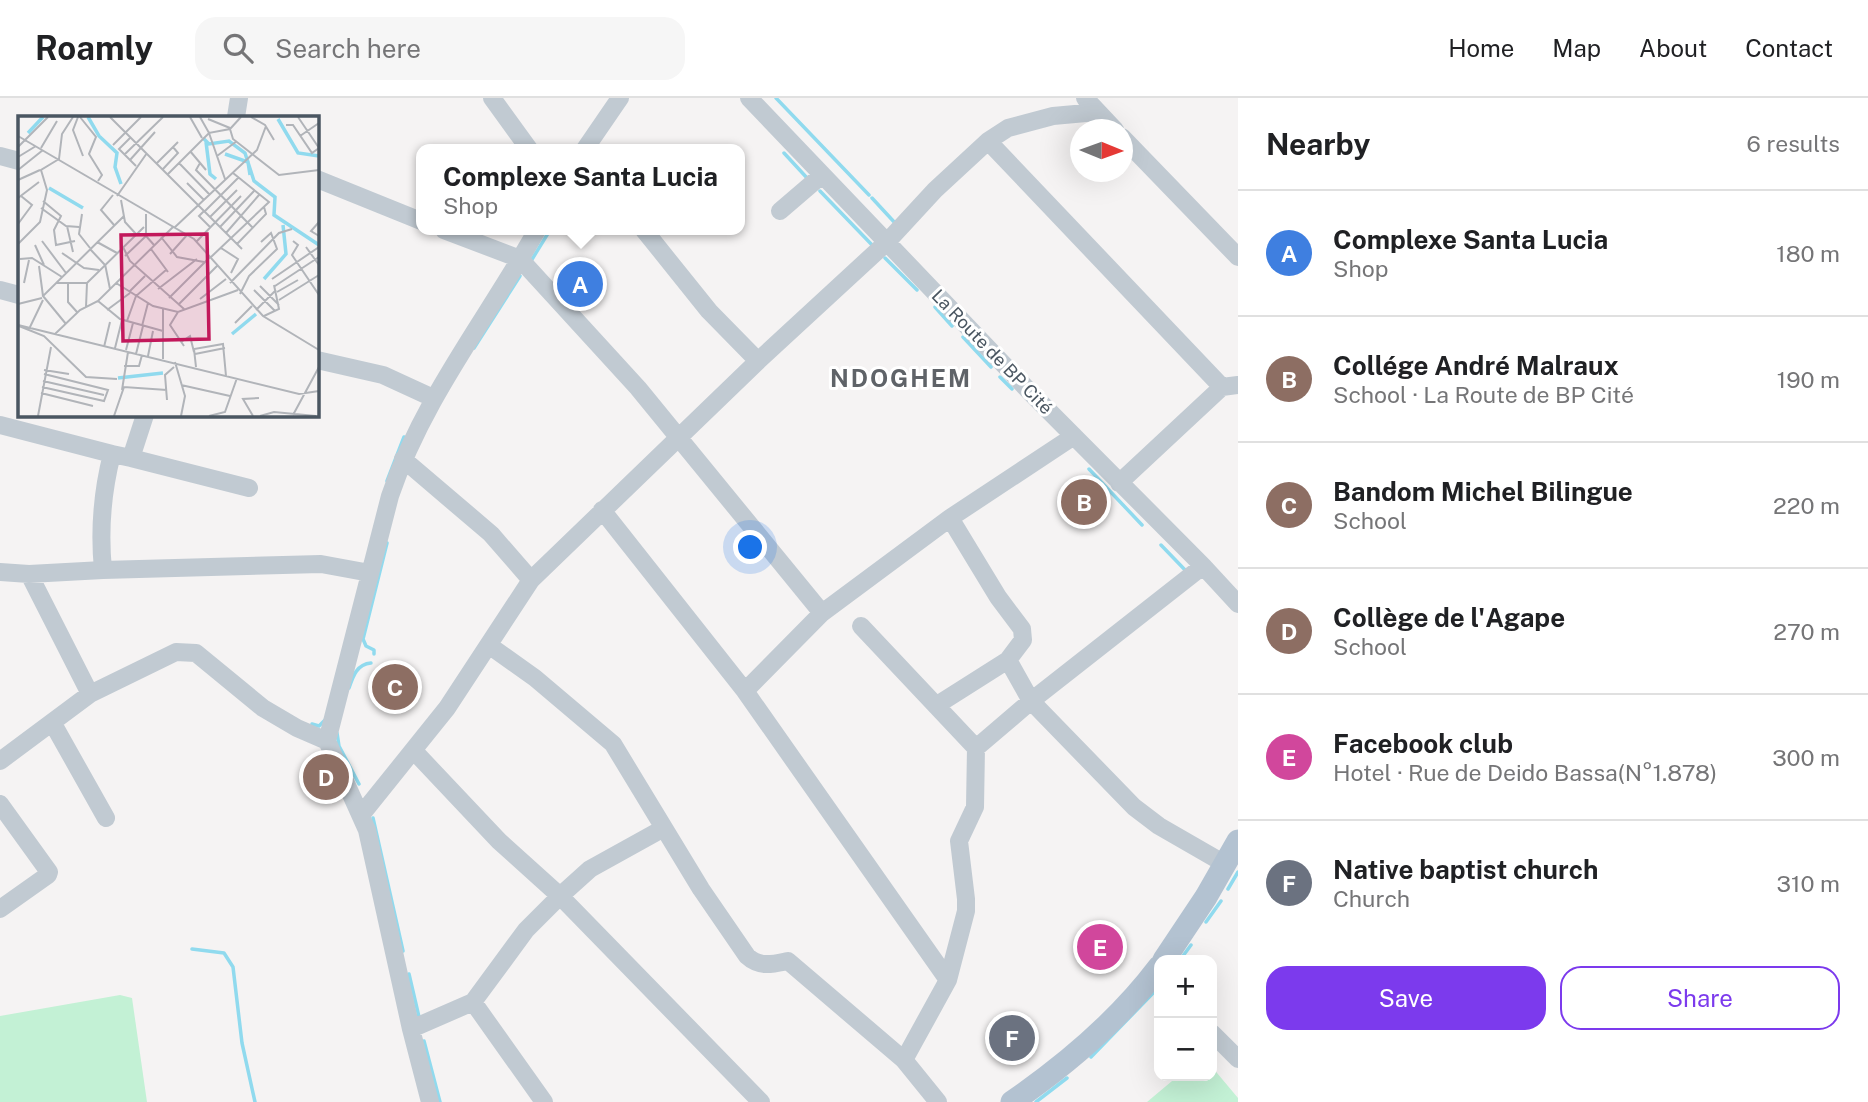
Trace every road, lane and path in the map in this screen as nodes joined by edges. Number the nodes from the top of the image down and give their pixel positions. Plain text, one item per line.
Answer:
1 (239, 98) edge
2 (492, 98) edge
3 (620, 98) edge
4 (749, 98) edge
5 (1085, 98) edge
6 (1097, 112) junction
7 (236, 116) edge
8 (1104, 119) edge
9 (988, 141) junction
10 (525, 144) edge
11 (588, 144) edge
12 (1133, 148) edge
13 (0, 156) edge
14 (18, 161) edge
15 (822, 175) junction
16 (318, 179) edge
17 (780, 211) dead end
18 (416, 219) edge
19 (457, 235) edge
20 (534, 235) edge
21 (648, 235) edge
22 (887, 242) junction
23 (1238, 257) edge
24 (520, 260) junction
25 (0, 290) edge
26 (18, 295) edge
27 (318, 359) edge
28 (758, 361) junction
29 (1230, 386) edge
30 (433, 398) junction
31 (145, 416) edge
32 (0, 425) edge
33 (1074, 436) junction
34 (677, 439) junction
35 (112, 454) junction
36 (131, 458) junction
37 (402, 459) junction
38 (1119, 483) junction
39 (249, 488) dead end
40 (602, 510) junction
41 (950, 518) junction
42 (1203, 566) junction
43 (103, 570) junction
44 (0, 572) edge
45 (370, 573) junction
46 (29, 574) junction
47 (531, 580) junction
48 (1238, 604) edge
49 (822, 613) junction
50 (861, 625) dead end
51 (490, 646) junction
52 (1008, 660) junction
53 (745, 691) junction
54 (90, 694) junction
55 (1031, 701) junction
56 (937, 705) junction
57 (52, 722) junction
58 (327, 741) junction
59 (976, 748) junction
60 (414, 751) junction
61 (0, 761) edge
62 (0, 804) edge
63 (361, 815) junction
64 (106, 818) dead end
65 (664, 828) junction
66 (1238, 841) edge
67 (1232, 862) edge
68 (560, 896) junction
69 (0, 909) edge
70 (1167, 955) edge
71 (1177, 955) edge
72 (947, 980) junction
73 (1154, 984) edge
74 (1154, 985) edge
75 (473, 1003) junction
76 (411, 1029) junction
77 (1217, 1038) edge
78 (1238, 1059) edge
79 (904, 1060) junction
80 (430, 1102) edge
81 (544, 1102) edge
82 (761, 1102) edge
83 (938, 1102) edge
84 (1012, 1102) edge
85 (1028, 1102) edge

1 - 7 street
2 - 10 street
3 - 11 street
4 - 15 street, La Route de BP Cité
5 - 6 street
6 - 8 street
6 - 9 street
9 - 22 street
9 - 29 street
12 - 23 street
13 - 14 street
15 - 17 street
15 - 22 street, La Route de BP Cité
16 - 18 street
19 - 24 street
20 - 24 street
21 - 28 street
22 - 28 street
22 - 33 street, La Route de BP Cité
24 - 30 street
24 - 34 street
25 - 26 street
27 - 30 street
28 - 34 street
29 - 38 street
30 - 37 street
31 - 36 street
32 - 35 street
33 - 38 street, La Route de BP Cité
33 - 41 street
34 - 40 street
34 - 49 street
35 - 36 street
35 - 43 street
36 - 39 street
37 - 45 street
37 - 47 street
38 - 42 street, La Route de BP Cité
40 - 47 street
40 - 53 street
41 - 49 street
41 - 52 street
42 - 48 street, La Route de BP Cité
42 - 55 street
43 - 45 street
43 - 46 street
44 - 46 street
45 - 58 street
46 - 54 street
47 - 51 street
49 - 53 street
50 - 56 street
51 - 60 street
51 - 65 street
52 - 55 street
52 - 56 street
53 - 72 street
54 - 57 street
54 - 58 street
55 - 59 street
55 - 67 street
56 - 59 street
57 - 61 street
57 - 64 street
58 - 63 street
59 - 72 street
60 - 63 street
60 - 68 street
62 - 69 street
63 - 76 street
65 - 68 street
65 - 79 street
66 - 67 main road
67 - 70 main road
67 - 71 main road
68 - 75 street
68 - 82 street
72 - 79 street
73 - 84 main road
74 - 85 main road
75 - 76 street
75 - 81 street
76 - 80 street
77 - 78 street
79 - 83 street

